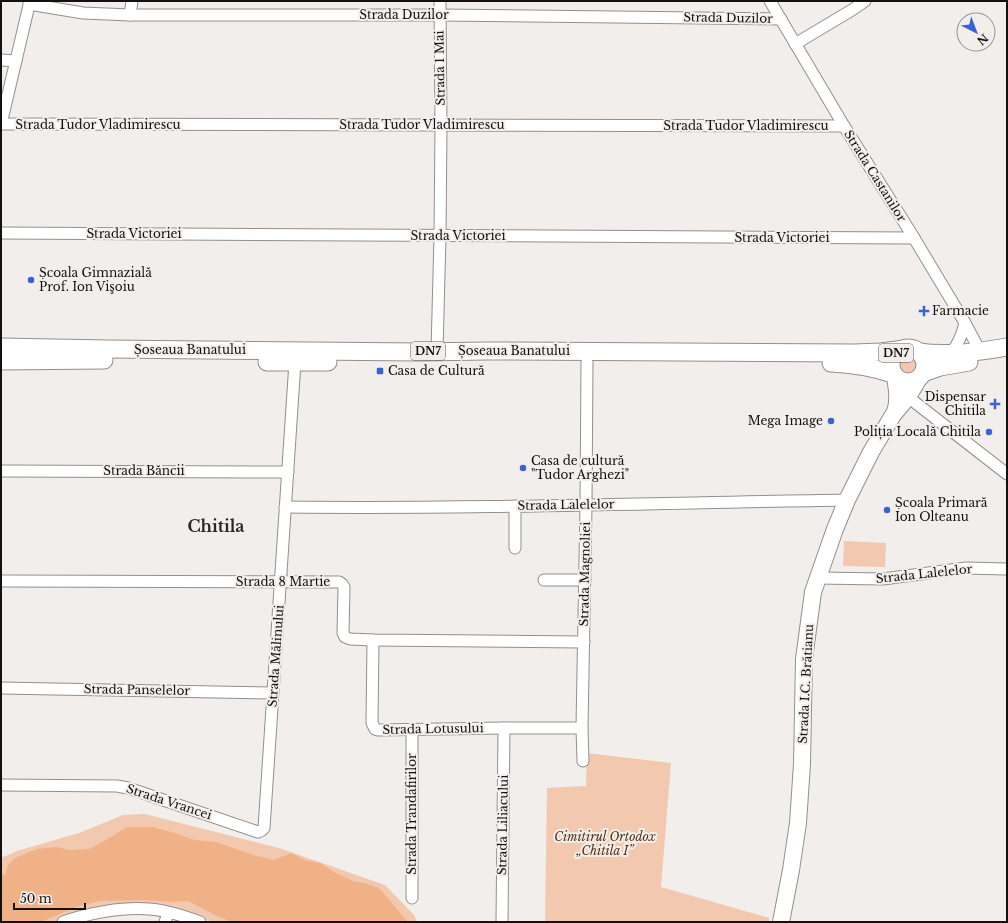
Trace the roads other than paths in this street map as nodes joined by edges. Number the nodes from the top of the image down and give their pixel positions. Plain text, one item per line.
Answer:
1 (132, 1) edge
2 (440, 1) edge
3 (770, 1) edge
4 (865, 1) edge
5 (29, 3) edge
6 (130, 15) junction
7 (440, 15) junction
8 (780, 19) junction
9 (795, 44) junction
10 (1, 60) edge
11 (16, 61) junction
12 (1, 124) edge
13 (441, 125) junction
14 (844, 126) junction
15 (1, 233) edge
16 (440, 236) junction
17 (914, 238) junction
18 (965, 323) junction
19 (1, 347) edge
20 (1007, 347) edge
21 (912, 350) junction
22 (437, 351) junction
23 (980, 351) junction
24 (951, 354) junction
25 (1007, 358) edge
26 (1, 361) edge
27 (295, 362) junction
28 (587, 362) junction
29 (921, 375) junction
30 (894, 376) junction
31 (908, 397) junction
32 (894, 415) junction
33 (1, 471) edge
34 (288, 472) junction
35 (1007, 474) edge
36 (847, 500) junction
37 (586, 505) junction
38 (516, 506) junction
39 (285, 507) junction
40 (515, 548) dead end
41 (1007, 569) edge
42 (817, 578) junction
43 (544, 580) dead end
44 (585, 580) junction
45 (1, 581) edge
46 (281, 581) junction
47 (373, 640) junction
48 (584, 642) junction
49 (1, 688) edge
50 (273, 692) junction
51 (504, 728) junction
52 (582, 728) junction
53 (412, 730) junction
54 (583, 761) dead end
55 (1, 785) edge
56 (263, 830) joint
57 (412, 898) dead end
58 (167, 917) edge
59 (63, 922) edge
60 (200, 922) edge
61 (502, 922) edge
62 (781, 922) edge

1 - 6 street
2 - 7 street, Strada 1 Mai
3 - 8 street, Strada Castanilor
4 - 9 street
5 - 6 street, Strada Duzilor
5 - 11 street
6 - 7 street, Strada Duzilor
7 - 8 street, Strada Duzilor
7 - 13 street, Strada 1 Mai
8 - 9 street, Strada Castanilor
9 - 14 street, Strada Castanilor
10 - 11 street
11 - 12 street
12 - 13 street, Strada Tudor Vladimirescu
13 - 14 street, Strada Tudor Vladimirescu
13 - 16 street, Strada 1 Mai
14 - 17 street, Strada Castanilor
15 - 16 street, Strada Victoriei
16 - 17 street, Strada Victoriei
16 - 22 street, Strada 1 Mai
17 - 18 street, Strada Castanilor
18 - 23 street, Strada Castanilor
18 - 24 street
19 - 22 main road, Șoseaua Banatului / DN7
20 - 23 main road, Șoseaua Banatului / DN7
21 - 22 main road, Șoseaua Banatului / DN7
21 - 24 main road, Șoseaua Banatului / DN7
21 - 29 main road, DN7
21 - 30 main road, DN7
23 - 24 main road, Șoseaua Banatului / DN7
25 - 29 main road, DN7
26 - 27 main road, Șoseaua Banatului / DN7
27 - 28 main road, Șoseaua Banatului / DN7
27 - 34 street, Strada Mălinului
28 - 30 main road, Șoseaua Banatului / DN7
28 - 37 street, Strada Magnoliei
29 - 30 main road, DN7
29 - 31 main road, Strada I.C. Brătianu
30 - 32 main road, Strada I.C. Brătianu
31 - 32 main road, Strada I.C. Brătianu
31 - 35 street
32 - 36 main road, Strada I.C. Brătianu
33 - 34 street, Strada Băncii
34 - 39 street, Strada Mălinului
36 - 37 street, Strada Lalelelor
36 - 42 main road, Strada I.C. Brătianu
37 - 38 street, Strada Lalelelor
37 - 44 street, Strada Magnoliei
38 - 39 street, Strada Lalelelor
38 - 40 street
39 - 46 street, Strada Mălinului
41 - 42 street, Strada Lalelelor
42 - 62 main road, Strada I.C. Brătianu
43 - 44 street
44 - 48 street, Strada Magnoliei
45 - 46 street, Strada 8 Martie
46 - 47 street, Strada 8 Martie
46 - 50 street, Strada Mălinului
47 - 48 street, Strada 8 Martie
47 - 53 street, Strada Lotusului
48 - 52 street, Strada Magnoliei
49 - 50 street, Strada Panselelor
50 - 56 street, Strada Mălinului
51 - 52 street, Strada Lotusului
51 - 53 street, Strada Lotusului
51 - 61 street, Strada Liliacului
52 - 54 street, Strada Magnoliei
53 - 57 street, Strada Trandafirilor
55 - 56 street, Strada Vrancei
58 - 59 street
58 - 60 street

